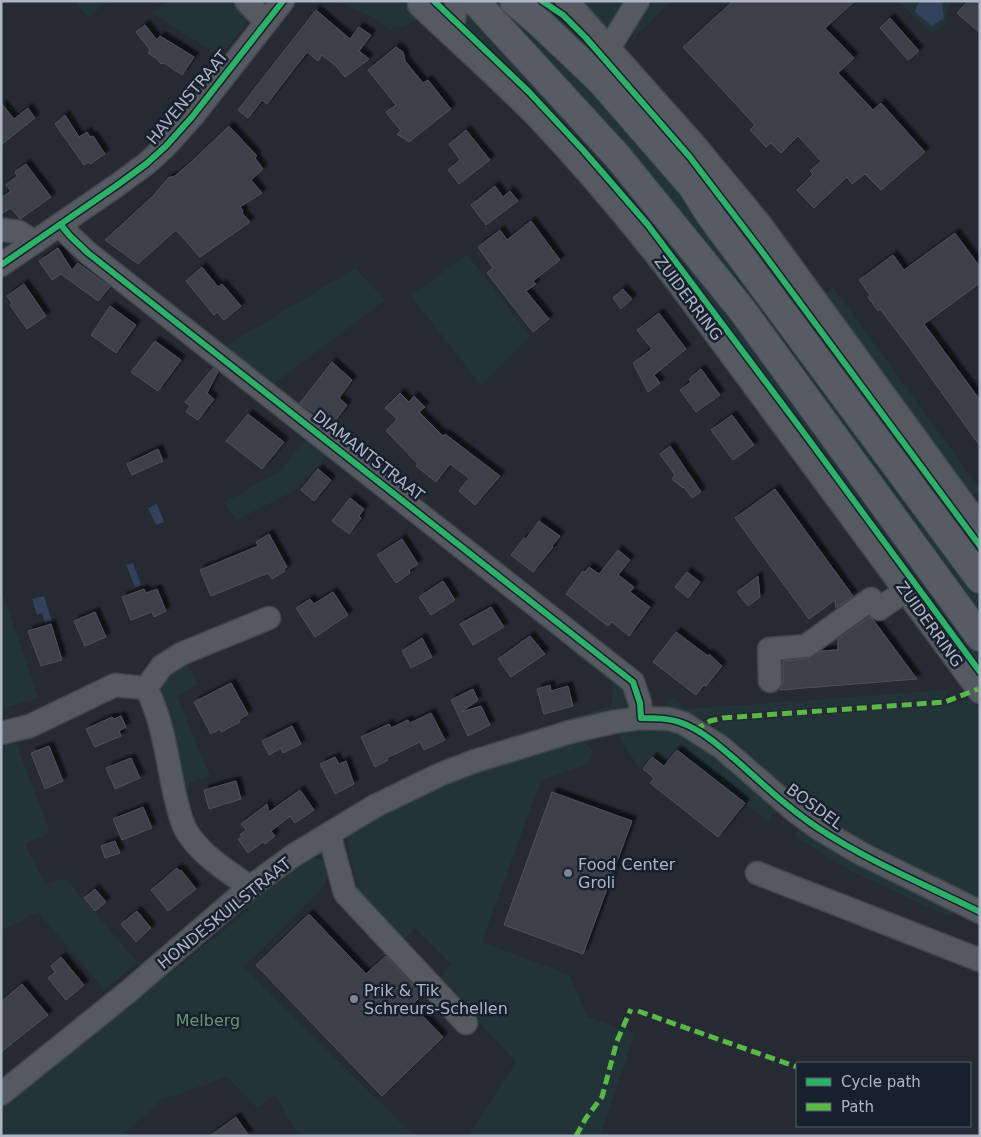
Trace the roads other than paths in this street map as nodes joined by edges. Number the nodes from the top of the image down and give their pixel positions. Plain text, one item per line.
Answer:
1 (246, 1) edge
2 (283, 1) edge
3 (457, 1) edge
4 (475, 1) edge
5 (514, 1) edge
6 (567, 1) edge
7 (638, 1) edge
8 (418, 5) dead end
9 (266, 22) junction
10 (450, 34) junction
11 (609, 48) junction
12 (61, 225) junction
13 (4, 230) dead end
14 (35, 242) junction
15 (1, 265) edge
16 (980, 526) edge
17 (980, 579) edge
18 (905, 591) junction
19 (269, 618) dead end
20 (980, 637) edge
21 (770, 681) dead end
22 (146, 688) junction
23 (980, 692) edge
24 (641, 718) junction
25 (1, 732) edge
26 (329, 834) junction
27 (758, 873) dead end
28 (250, 887) junction
29 (980, 912) edge
30 (980, 960) edge
31 (466, 1023) dead end
32 (1, 1094) edge

1 - 9 street
2 - 9 street, HAVENSTRAAT
3 - 10 street
4 - 20 main road, ZUIDERRING
5 - 17 main road
6 - 11 street
7 - 11 street
8 - 10 street, ZUIDERRING
9 - 12 street, HAVENSTRAAT
10 - 18 street, ZUIDERRING
11 - 16 street
12 - 14 street, HAVENSTRAAT
12 - 24 street, DIAMANTSTRAAT
13 - 14 street
14 - 15 street, HAVENSTRAAT
18 - 21 street
18 - 23 street, ZUIDERRING
19 - 22 street
22 - 25 street
22 - 28 street
24 - 26 street, HONDESKUILSTRAAT
24 - 29 street, BOSDEL
26 - 28 street, HONDESKUILSTRAAT
26 - 31 street
27 - 30 street
28 - 32 street, HONDESKUILSTRAAT

